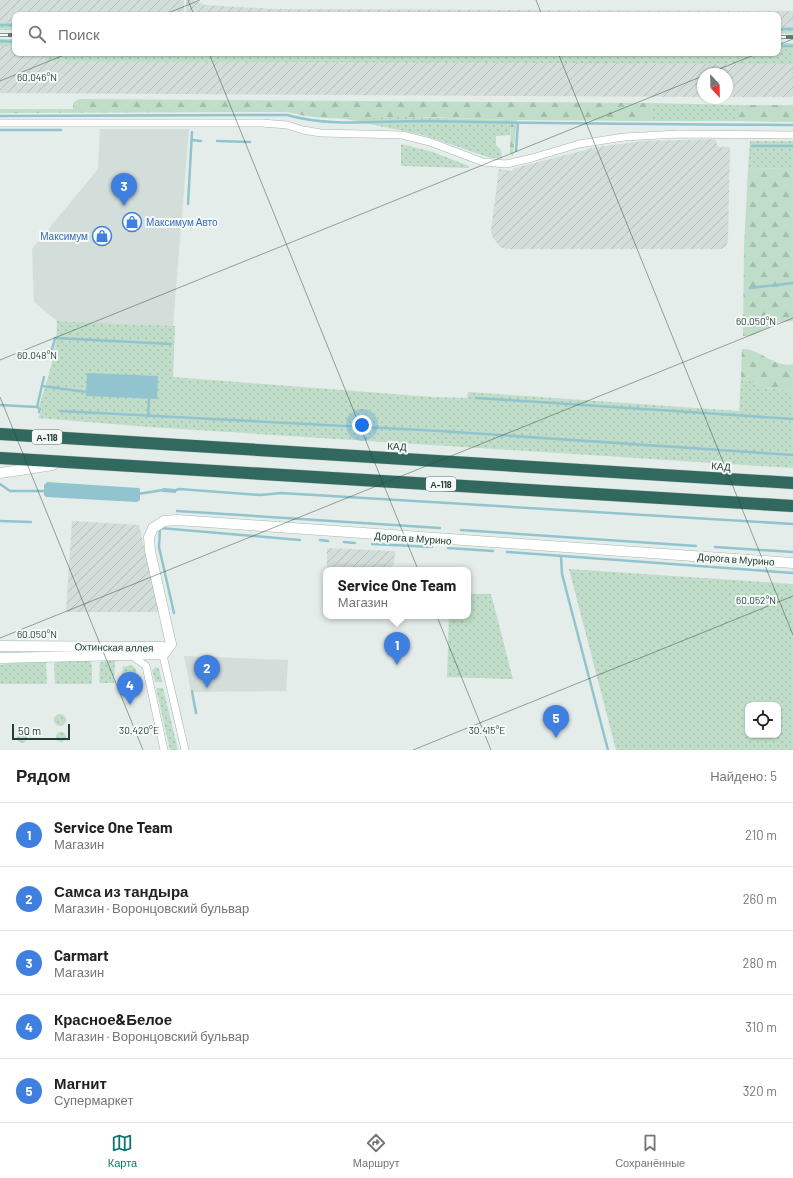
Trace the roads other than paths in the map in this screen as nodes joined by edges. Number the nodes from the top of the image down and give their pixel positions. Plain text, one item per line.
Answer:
1 (0, 123) edge
2 (793, 135) edge
3 (0, 434) edge
4 (0, 458) edge
5 (89, 463) junction
6 (0, 472) edge
7 (793, 483) edge
8 (793, 506) edge
9 (793, 563) edge
10 (171, 644) joint
11 (0, 646) edge
12 (131, 655) junction
13 (163, 655) junction
14 (0, 658) edge
15 (146, 666) junction
16 (164, 750) edge
17 (185, 750) edge

1 - 2 street
3 - 7 highway, КАД / А-118
4 - 5 highway, А-118
5 - 6 street
5 - 8 highway, А-118
9 - 10 street, Дорога в Мурино
10 - 13 street, Охтинская аллея
11 - 13 street, Охтинская аллея
12 - 13 street, Охтинская аллея
12 - 14 street, Охтинская аллея
12 - 15 street
13 - 15 street
13 - 17 street
15 - 16 street

